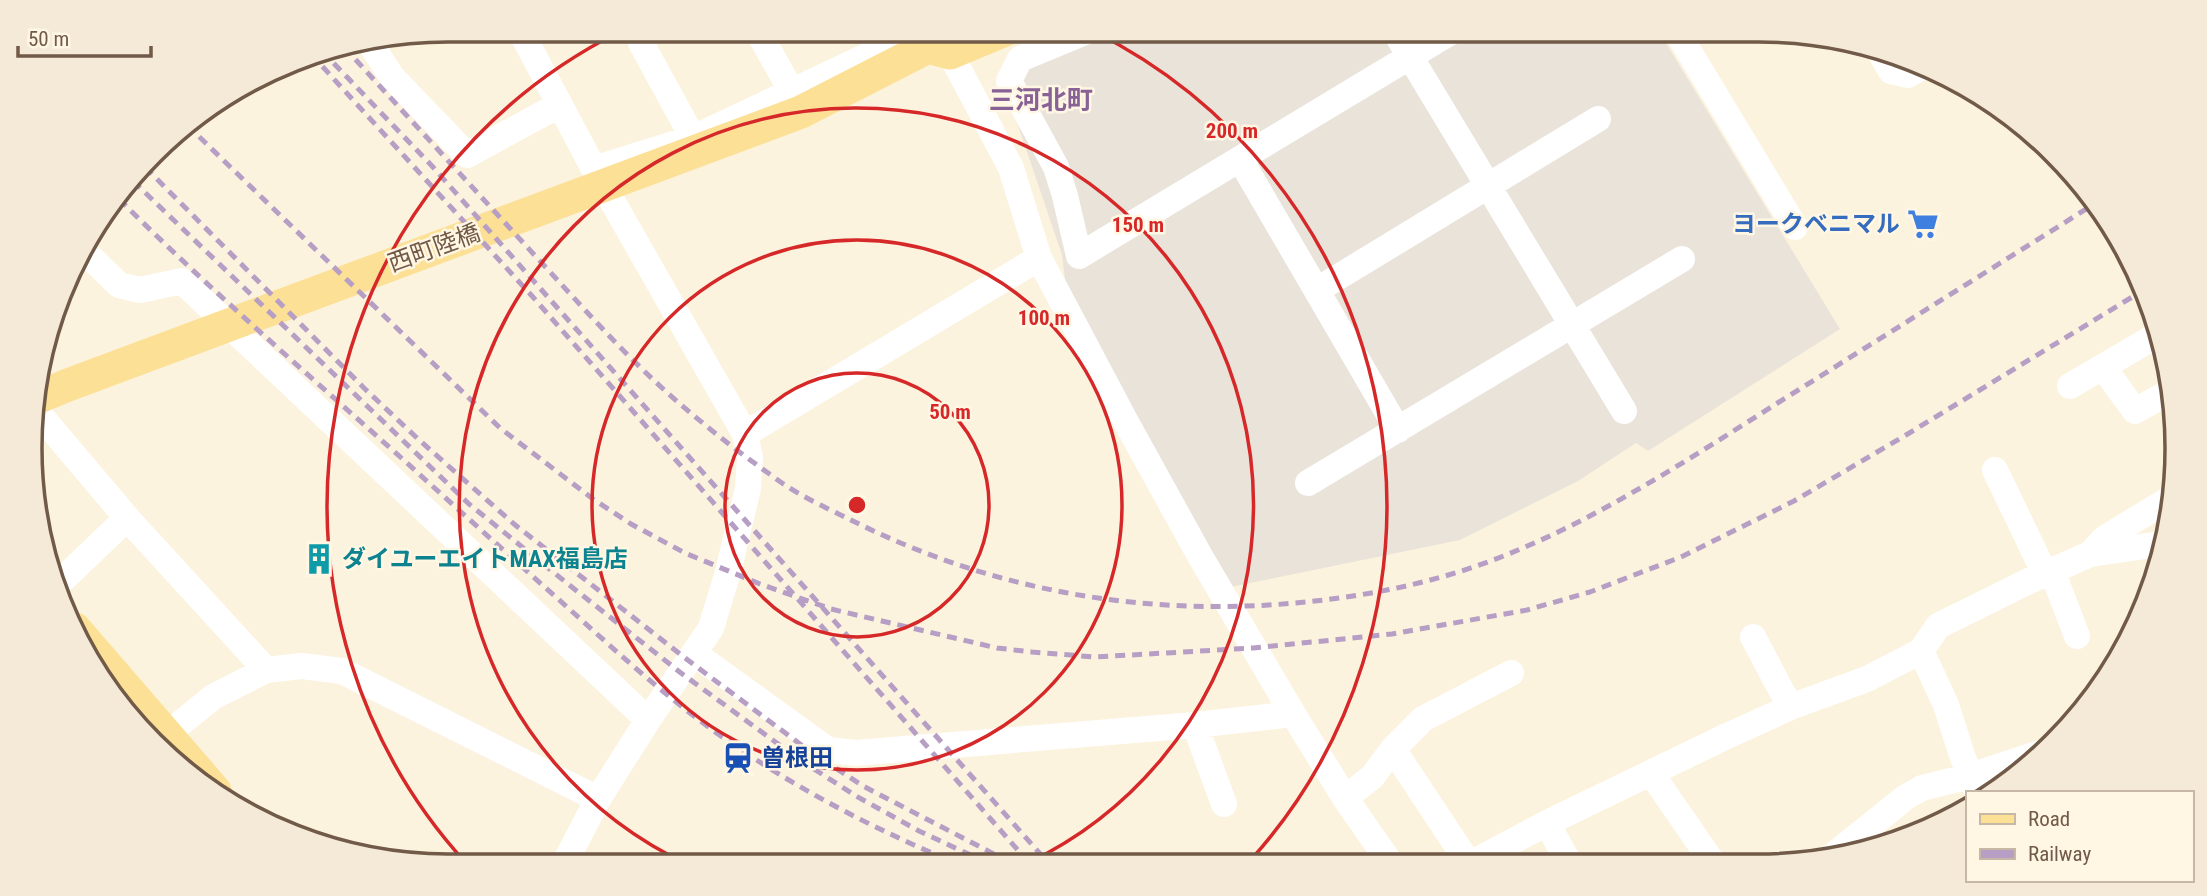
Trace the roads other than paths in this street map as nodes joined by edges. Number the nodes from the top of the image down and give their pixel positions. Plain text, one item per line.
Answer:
1 (526, 42) edge
2 (764, 42) edge
3 (929, 42) edge
4 (940, 42) edge
5 (1061, 42) edge
6 (1401, 42) edge
7 (1434, 42) edge
8 (1683, 42) edge
9 (642, 43) dead end
10 (888, 46) dead end
11 (374, 49) edge
12 (1410, 57) junction
13 (1886, 63) edge
14 (1912, 72) edge
15 (796, 101) junction
16 (559, 105) junction
17 (1598, 119) dead end
18 (693, 138) junction
19 (1240, 159) junction
20 (594, 169) junction
21 (1488, 185) junction
22 (1795, 227) dead end
23 (90, 257) edge
24 (1039, 258) junction
25 (1682, 260) dead end
26 (1317, 290) junction
27 (1572, 325) junction
28 (2150, 339) edge
29 (2103, 367) junction
30 (2070, 386) dead end
31 (45, 394) edge
32 (2162, 396) edge
33 (1624, 411) dead end
34 (43, 419) edge
35 (1398, 430) junction
36 (745, 434) junction
37 (1995, 470) dead end
38 (1308, 483) dead end
39 (2161, 504) edge
40 (127, 518) junction
41 (2153, 545) edge
42 (2090, 554) junction
43 (2049, 572) junction
44 (64, 578) edge
45 (2077, 636) dead end
46 (1753, 637) dead end
47 (1921, 651) junction
48 (695, 654) junction
49 (106, 667) edge
50 (265, 670) junction
51 (1511, 673) dead end
52 (1790, 707) junction
53 (1293, 714) junction
54 (648, 720) junction
55 (1195, 725) junction
56 (158, 732) edge
57 (163, 738) edge
58 (1394, 749) junction
59 (2007, 769) edge
60 (1651, 773) junction
61 (1974, 785) edge
62 (1345, 798) junction
63 (598, 799) junction
64 (1224, 804) dead end
65 (1547, 823) junction
66 (1848, 844) edge
67 (569, 854) edge
68 (1384, 854) edge
69 (1463, 854) edge
70 (1487, 854) edge
71 (1564, 854) edge
72 (1707, 854) edge

1 - 16 street
2 - 15 street
3 - 15 main road, 西町陸橋
4 - 24 street
5 - 19 street
6 - 12 street
7 - 12 street
8 - 22 street
9 - 18 street
10 - 15 street
11 - 16 street
12 - 19 street
12 - 21 street
13 - 14 street
15 - 18 street
15 - 31 main road, 西町陸橋
16 - 20 street
17 - 21 street
18 - 20 street
19 - 26 street
20 - 36 street
21 - 26 street
21 - 27 street
23 - 54 street
24 - 36 street
24 - 53 street
25 - 27 street
26 - 35 street
27 - 33 street
27 - 35 street
28 - 29 street
29 - 30 street
29 - 32 street
34 - 40 street
35 - 38 street
36 - 48 street
37 - 43 street
39 - 42 street
40 - 44 street
40 - 50 street
41 - 42 street
42 - 43 street
43 - 45 street
43 - 47 street
46 - 52 street
47 - 52 street
47 - 61 street
48 - 54 street
48 - 55 street
49 - 56 main road
50 - 57 street
50 - 63 street
51 - 58 street
52 - 60 street
53 - 55 street
53 - 62 street
54 - 63 street
55 - 64 street
58 - 62 street
58 - 69 street
59 - 61 street
60 - 65 street
60 - 72 street
61 - 66 street
62 - 68 street
63 - 67 street
65 - 70 street
65 - 71 street

